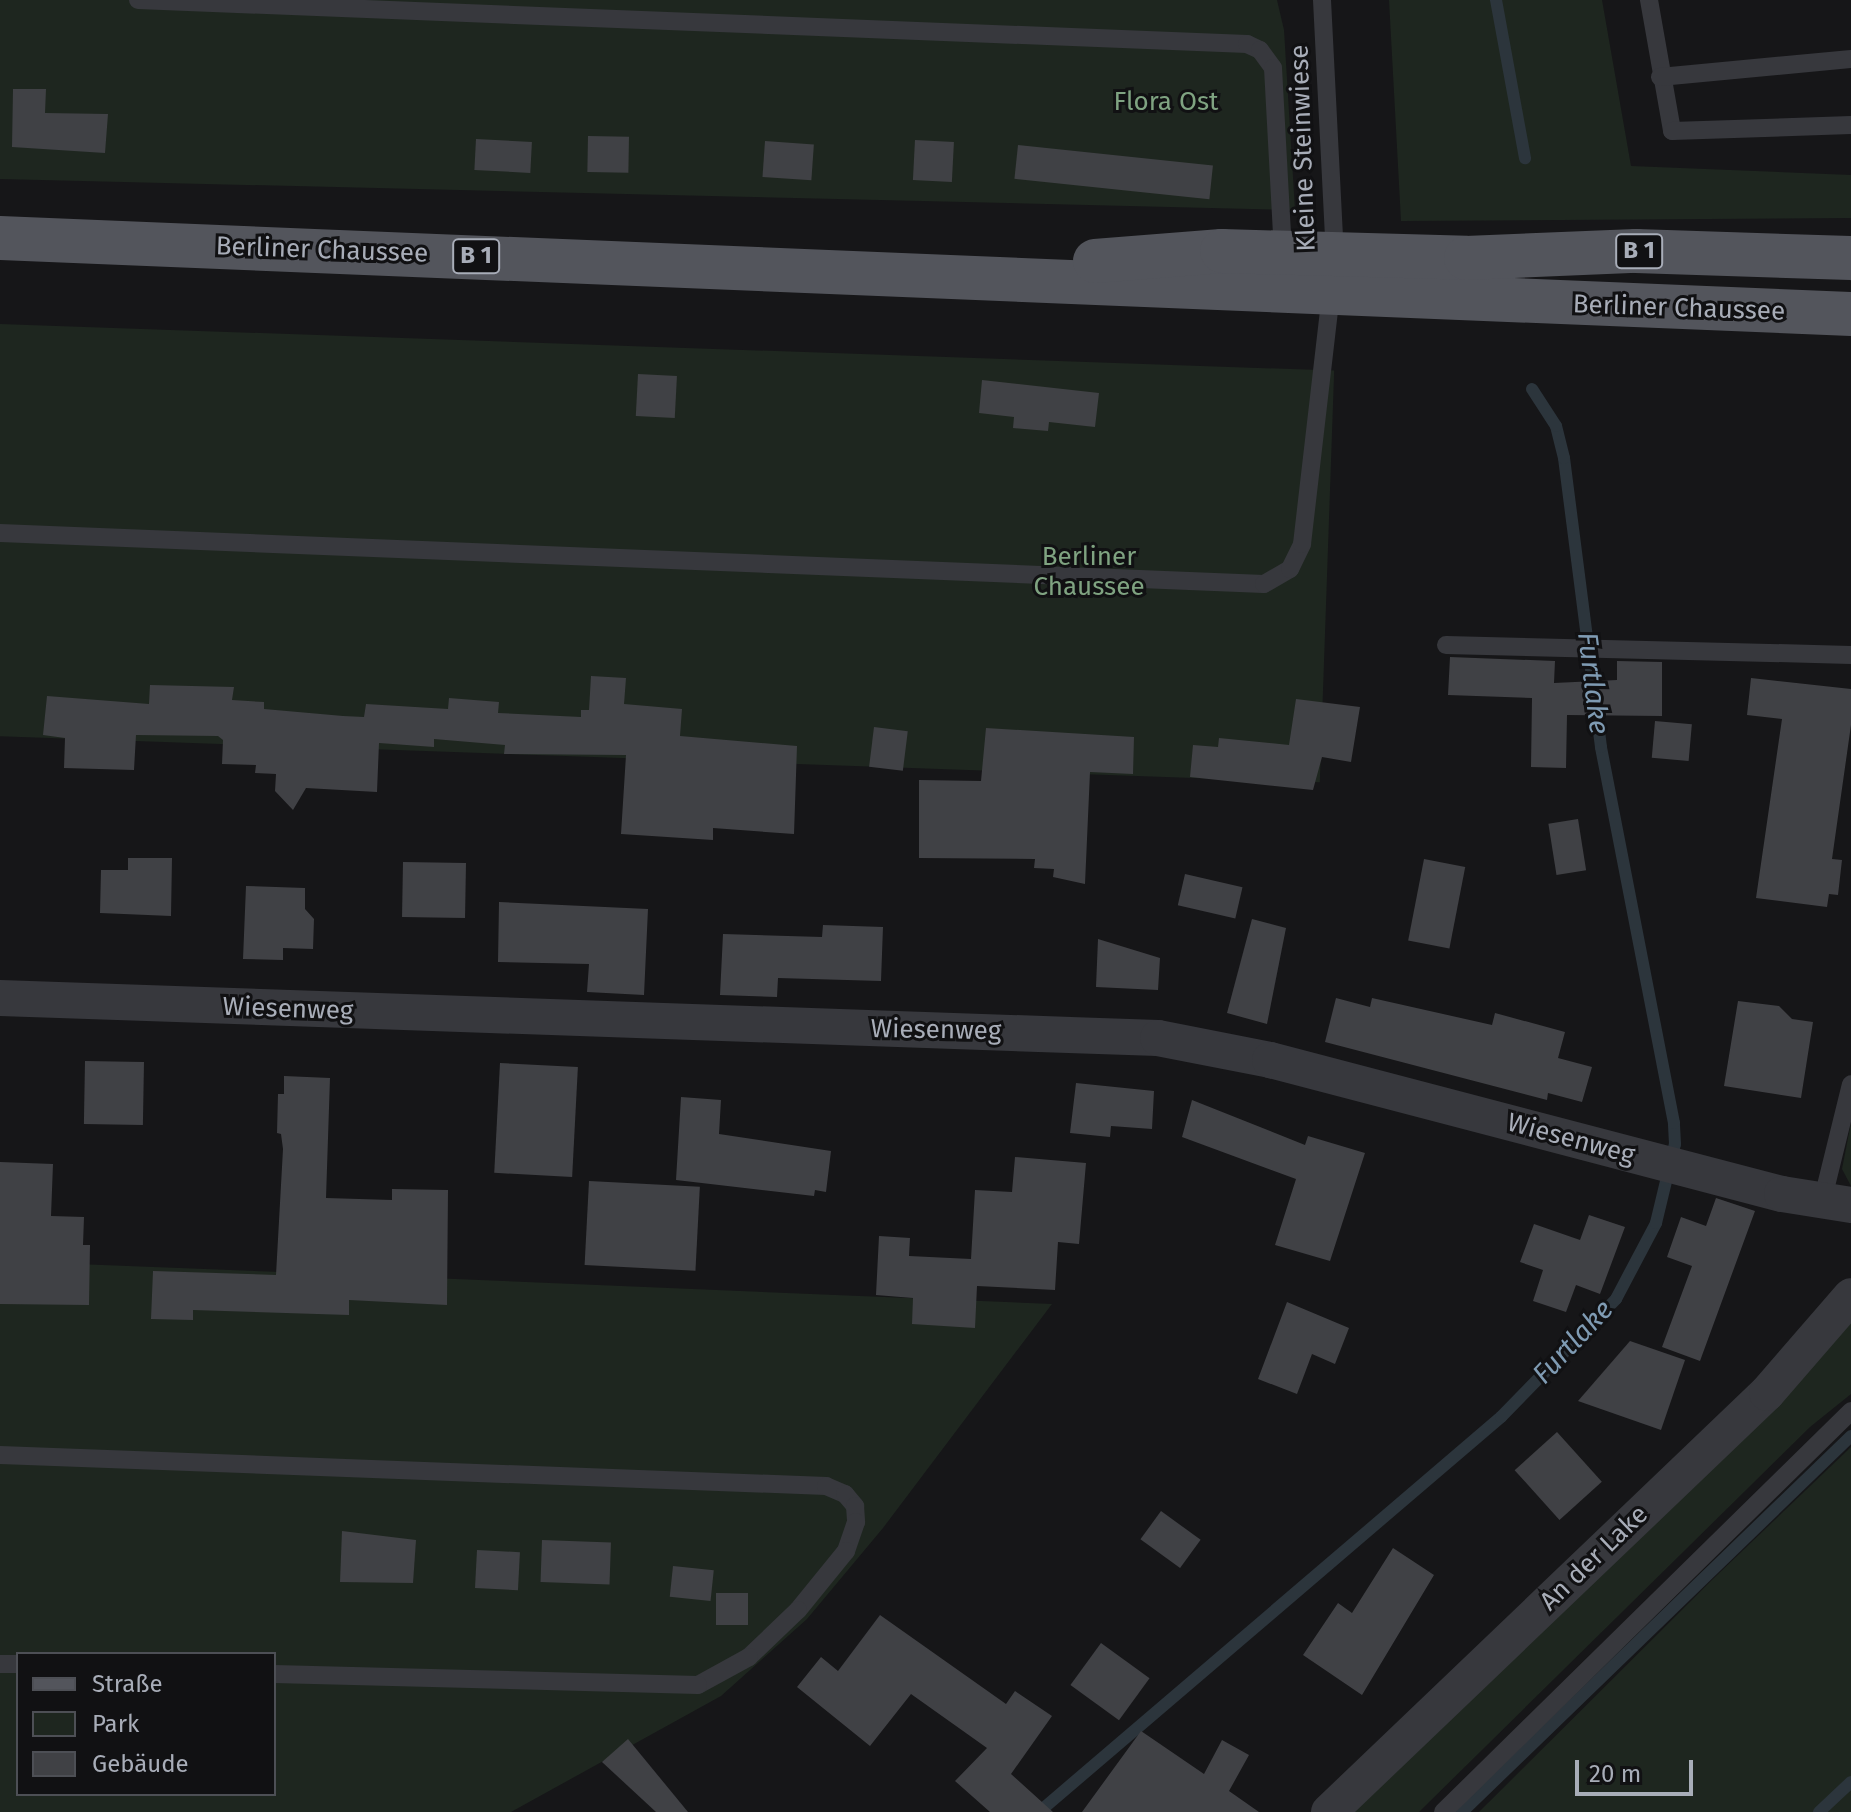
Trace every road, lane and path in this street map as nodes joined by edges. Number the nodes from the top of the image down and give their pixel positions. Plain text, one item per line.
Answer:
1 (138, 0) edge
2 (1322, 0) edge
3 (1649, 0) edge
4 (1851, 59) edge
5 (1660, 77) junction
6 (1851, 125) edge
7 (0, 238) edge
8 (1283, 254) junction
9 (1851, 258) edge
10 (1333, 274) junction
11 (1027, 277) junction
12 (1851, 314) edge
13 (0, 533) edge
14 (1446, 645) dead end
15 (1851, 655) edge
16 (0, 998) edge
17 (1851, 1084) edge
18 (1837, 1202) edge
19 (1851, 1296) edge
20 (1851, 1411) edge
21 (0, 1455) edge
22 (276, 1674) edge
23 (1329, 1812) edge
24 (1443, 1812) edge

1 - 8 lane
2 - 10 lane, Kleine Steinwiese
3 - 5 lane
4 - 5 lane
5 - 6 lane
7 - 11 main road, Berliner Chaussee / B 1
8 - 10 main road, Berliner Chaussee / B 1
8 - 11 main road, Berliner Chaussee / B 1
9 - 10 main road, Berliner Chaussee / B 1
10 - 11 main road, Berliner Chaussee / B 1
10 - 12 main road, Berliner Chaussee / B 1
10 - 13 lane, Kleine Steinwiese
14 - 15 lane
16 - 18 street, Wiesenweg
17 - 18 lane
19 - 23 street, An der Lake
20 - 24 lane
21 - 22 lane

